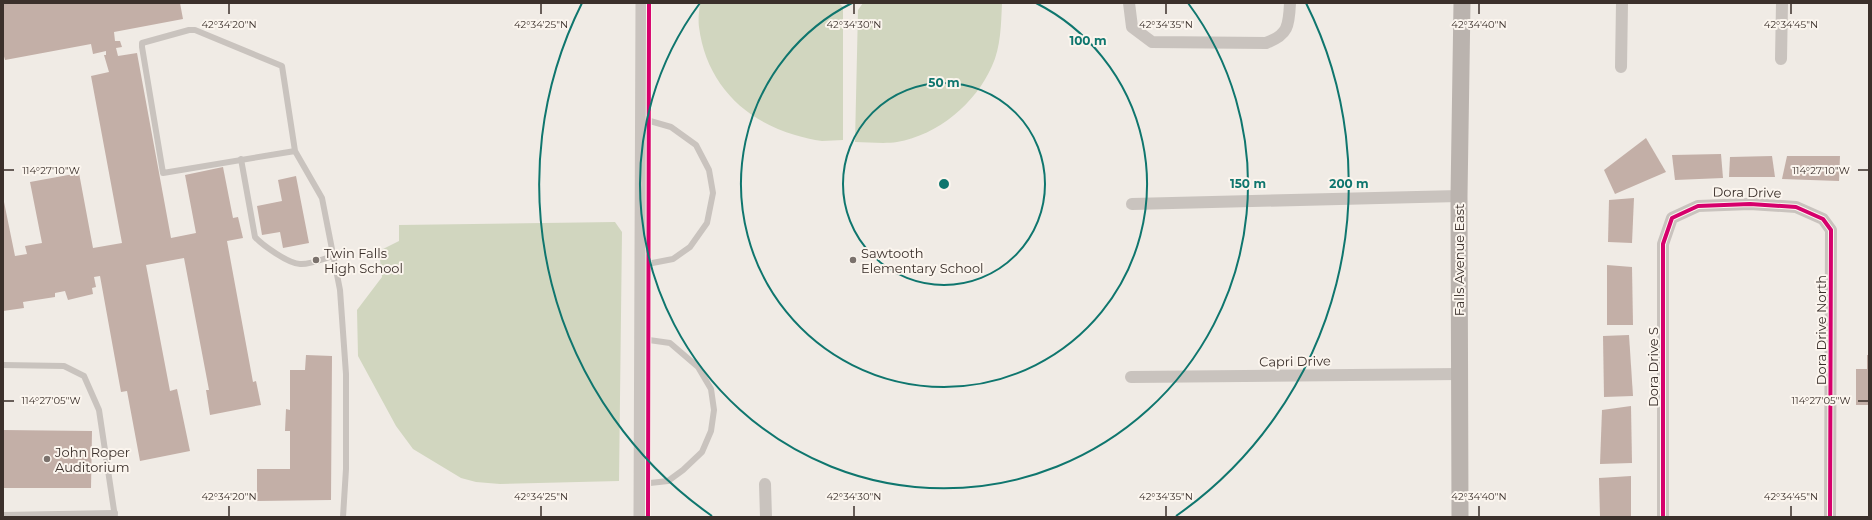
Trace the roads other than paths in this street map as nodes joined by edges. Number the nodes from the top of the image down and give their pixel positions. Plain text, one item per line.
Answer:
1 (643, 3) edge
2 (1129, 3) edge
3 (1290, 3) edge
4 (1462, 3) edge
5 (1622, 3) edge
6 (1782, 3) edge
7 (1781, 59) dead end
8 (1621, 67) dead end
9 (643, 119) junction
10 (295, 150) junction
11 (242, 159) junction
12 (1459, 196) junction
13 (1132, 204) dead end
14 (1672, 218) joint
15 (1823, 219) joint
16 (333, 256) junction
17 (642, 265) junction
18 (642, 339) junction
19 (3, 365) edge
20 (1460, 374) junction
21 (1131, 377) dead end
22 (641, 484) junction
23 (766, 484) dead end
24 (3, 515) edge
25 (115, 515) edge
26 (343, 517) edge
27 (641, 517) edge
28 (766, 517) edge
29 (1460, 517) edge
30 (1662, 517) edge
31 (1830, 517) edge

1 - 9 street
2 - 3 street
4 - 12 main road, Falls Avenue East
5 - 8 street
6 - 7 street
9 - 17 street
9 - 17 lane
10 - 11 lane
10 - 11 lane
10 - 16 lane
11 - 16 lane
12 - 13 street
12 - 20 main road, Falls Avenue East
14 - 15 street, Dora Drive
14 - 30 street, Dora Drive S
15 - 31 street, Dora Drive North
16 - 26 lane
17 - 18 street
18 - 22 street
18 - 22 lane
19 - 25 lane
20 - 21 street, Capri Drive
20 - 29 main road, Falls Avenue East
22 - 27 street
23 - 28 street
24 - 25 lane

